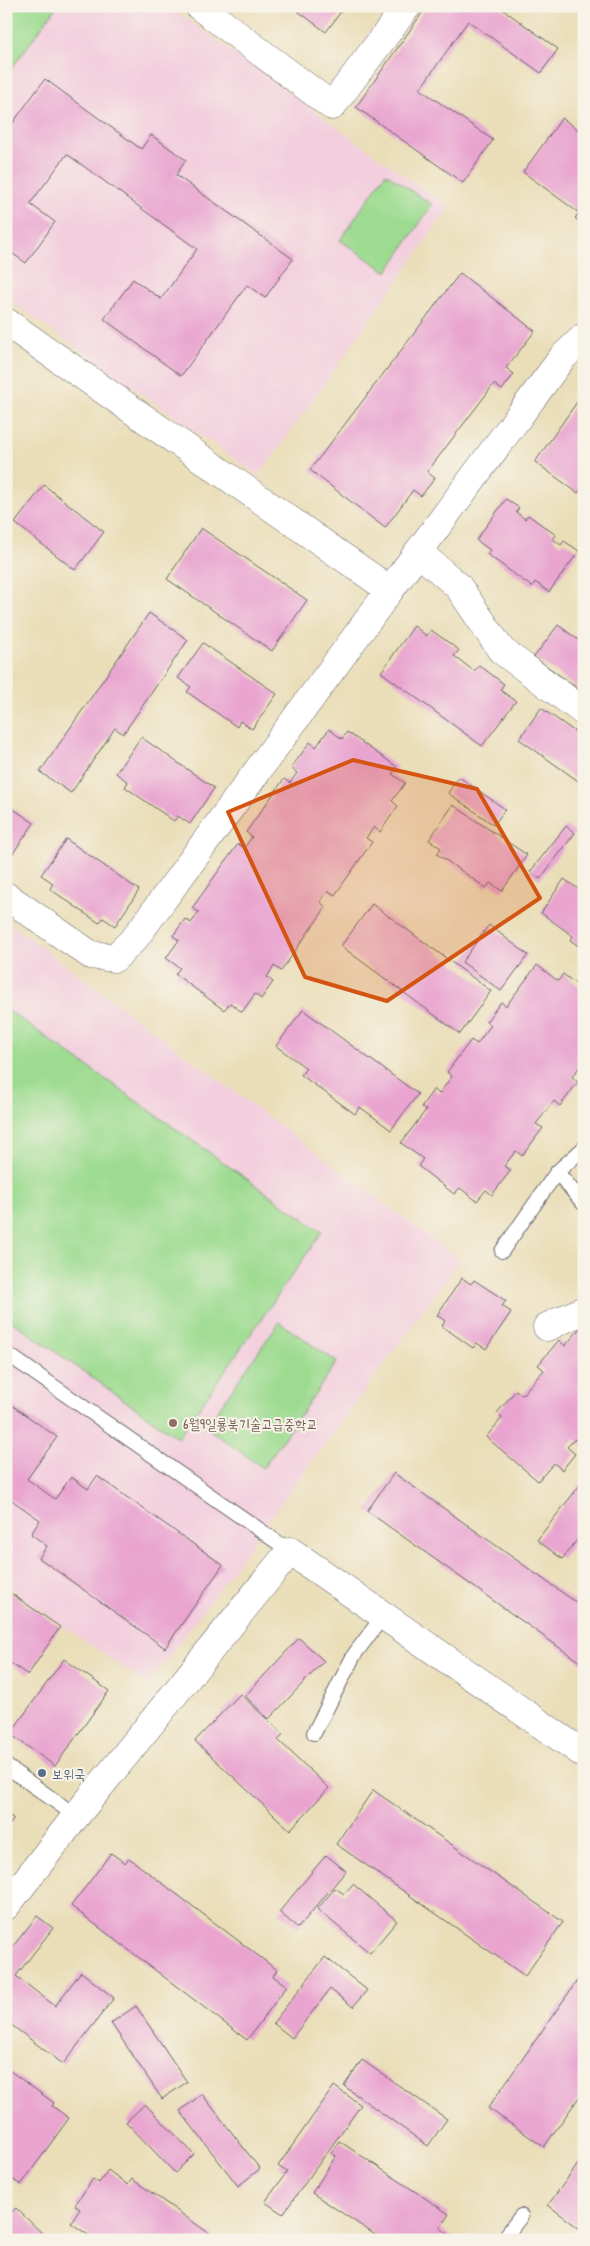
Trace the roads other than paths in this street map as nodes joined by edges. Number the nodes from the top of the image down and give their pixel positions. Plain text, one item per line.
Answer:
1 (199, 6) edge
2 (406, 6) edge
3 (6, 322) edge
4 (584, 337) edge
5 (418, 552) junction
6 (390, 590) junction
7 (584, 712) edge
8 (6, 896) edge
9 (584, 1148) edge
10 (557, 1172) junction
11 (584, 1204) edge
12 (502, 1251) dead end
13 (584, 1310) edge
14 (547, 1327) dead end
15 (6, 1353) edge
16 (290, 1551) junction
17 (383, 1616) junction
18 (314, 1733) dead end
19 (584, 1754) edge
20 (6, 1766) edge
21 (76, 1816) junction
22 (6, 1906) edge
23 (521, 2216) dead end
24 (503, 2240) edge

1 - 2 street
3 - 6 street
4 - 5 street
5 - 6 street
5 - 7 street
6 - 8 street
9 - 10 lane
10 - 11 lane
10 - 12 lane
13 - 14 street
15 - 16 lane
16 - 17 street
16 - 21 street
17 - 18 lane
17 - 19 street
20 - 21 lane
21 - 22 street
23 - 24 lane

